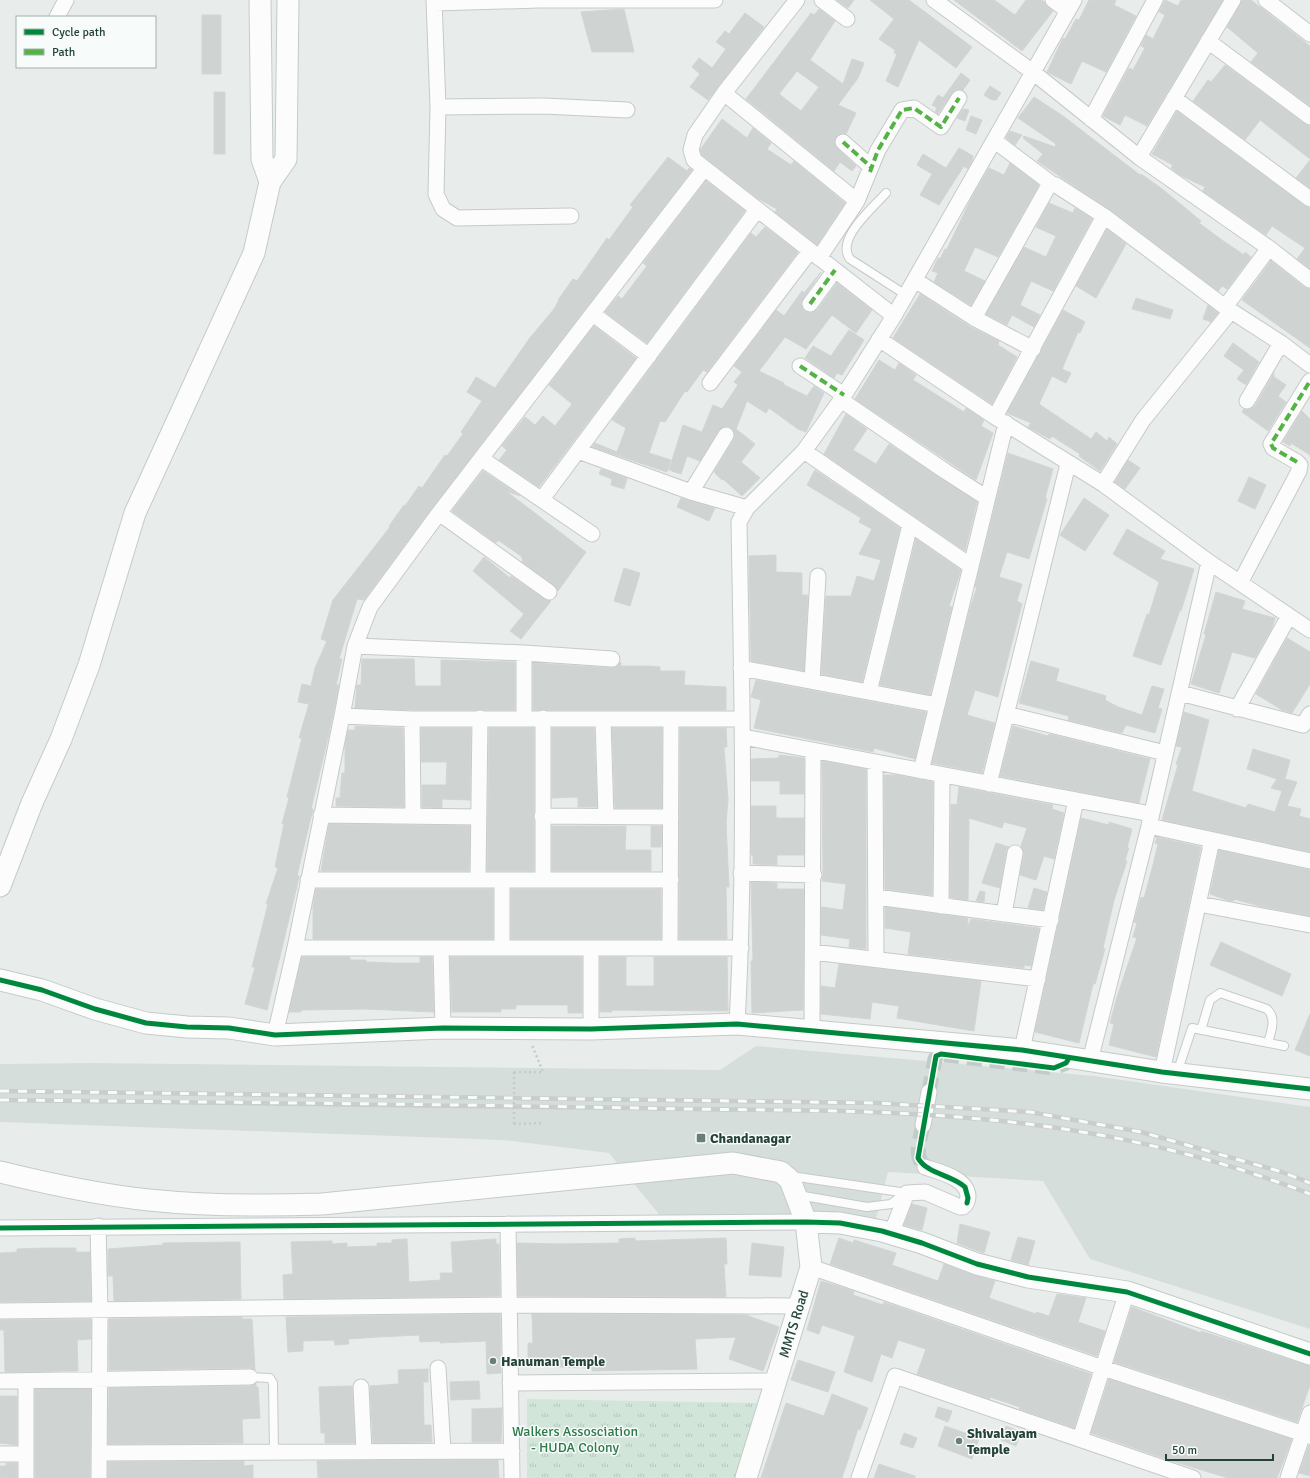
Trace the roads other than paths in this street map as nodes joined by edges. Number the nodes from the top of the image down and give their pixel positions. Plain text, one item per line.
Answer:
1 (66, 0) edge
2 (715, 0) edge
3 (797, 0) edge
4 (822, 0) edge
5 (934, 0) edge
6 (1053, 0) edge
7 (1155, 0) edge
8 (1233, 0) edge
9 (1266, 0) edge
10 (256, 2) edge
11 (434, 2) edge
12 (1071, 6) edge
13 (288, 7) edge
14 (58, 16) edge
15 (848, 19) dead end
16 (1310, 34) edge
17 (1208, 41) junction
18 (1034, 73) junction
19 (724, 93) junction
20 (959, 98) dead end
21 (1174, 98) junction
22 (438, 107) junction
23 (627, 110) dead end
24 (1310, 117) edge
25 (1091, 118) junction
26 (995, 141) junction
27 (843, 142) dead end
28 (1139, 157) junction
29 (871, 166) junction
30 (704, 169) junction
31 (270, 182) junction
32 (1052, 184) junction
33 (886, 193) dead end
34 (1310, 200) edge
35 (857, 201) junction
36 (757, 210) junction
37 (571, 216) dead end
38 (1104, 216) junction
39 (1269, 248) junction
40 (814, 254) junction
41 (835, 270) junction
42 (915, 280) junction
43 (1310, 280) edge
44 (906, 295) junction
45 (810, 304) dead end
46 (1228, 309) junction
47 (593, 314) junction
48 (894, 316) junction
49 (974, 318) junction
50 (879, 339) junction
51 (1281, 343) junction
52 (1033, 349) junction
53 (649, 356) junction
54 (1310, 365) edge
55 (800, 366) dead end
56 (1310, 380) edge
57 (710, 383) dead end
58 (843, 398) junction
59 (1247, 401) dead end
60 (1001, 420) junction
61 (726, 435) dead end
62 (578, 451) junction
63 (804, 451) junction
64 (482, 459) junction
65 (1068, 464) junction
66 (1103, 484) junction
67 (692, 492) junction
68 (988, 498) junction
69 (542, 499) junction
70 (747, 508) junction
71 (440, 513) junction
72 (910, 525) junction
73 (592, 534) dead end
74 (1209, 562) junction
75 (971, 566) junction
76 (818, 576) dead end
77 (1240, 583) junction
78 (549, 592) dead end
79 (1290, 616) junction
80 (1310, 630) edge
81 (354, 646) junction
82 (524, 652) junction
83 (612, 659) dead end
84 (741, 668) junction
85 (812, 681) junction
86 (869, 692) junction
87 (1180, 693) junction
88 (937, 705) junction
89 (1237, 709) junction
90 (1006, 714) junction
91 (342, 716) junction
92 (480, 718) junction
93 (524, 718) junction
94 (542, 718) junction
95 (412, 719) junction
96 (671, 719) junction
97 (742, 719) junction
98 (603, 720) junction
99 (1308, 722) edge
100 (743, 737) junction
101 (813, 751) junction
102 (1165, 753) junction
103 (876, 762) junction
104 (920, 771) junction
105 (942, 775) junction
106 (989, 784) junction
107 (1076, 800) junction
108 (321, 815) junction
109 (413, 816) junction
110 (542, 816) junction
111 (606, 816) junction
112 (478, 817) junction
113 (671, 817) junction
114 (1150, 820) junction
115 (1212, 840) junction
116 (1015, 853) dead end
117 (1310, 861) edge
118 (741, 873) junction
119 (814, 875) junction
120 (308, 880) junction
121 (478, 880) junction
122 (502, 880) junction
123 (543, 880) junction
124 (671, 880) junction
125 (0, 886) edge
126 (876, 897) junction
127 (1199, 904) junction
128 (941, 906) junction
129 (1004, 914) junction
130 (1051, 920) junction
131 (1310, 925) edge
132 (294, 948) junction
133 (441, 948) junction
134 (502, 948) junction
135 (591, 948) junction
136 (670, 948) junction
137 (741, 948) junction
138 (813, 952) junction
139 (876, 959) junction
140 (0, 980) edge
141 (1038, 980) junction
142 (737, 1024) junction
143 (443, 1028) junction
144 (591, 1029) junction
145 (812, 1030) junction
146 (1201, 1030) junction
147 (275, 1035) junction
148 (1268, 1043) junction
149 (1284, 1046) dead end
150 (1022, 1050) junction
151 (1090, 1061) junction
152 (1170, 1072) junction
153 (1310, 1089) edge
154 (929, 1092) tunnel mouth
155 (923, 1125) tunnel mouth
156 (925, 1167) dead end
157 (0, 1172) edge
158 (784, 1174) junction
159 (907, 1193) junction
160 (795, 1194) junction
161 (322, 1204) junction
162 (283, 1215) junction
163 (806, 1222) junction
164 (508, 1224) junction
165 (327, 1225) junction
166 (98, 1226) junction
167 (0, 1228) edge
168 (891, 1234) junction
169 (811, 1267) junction
170 (1127, 1292) junction
171 (508, 1306) junction
172 (800, 1306) junction
173 (0, 1311) edge
174 (100, 1311) junction
175 (1310, 1354) edge
176 (438, 1368) dead end
177 (1103, 1368) junction
178 (250, 1377) joint
179 (99, 1380) junction
180 (0, 1381) edge
181 (26, 1381) junction
182 (777, 1381) junction
183 (510, 1383) junction
184 (362, 1387) dead end
185 (1310, 1413) edge
186 (1306, 1435) edge
187 (1080, 1439) junction
188 (443, 1451) junction
189 (512, 1451) junction
190 (274, 1452) junction
191 (364, 1452) junction
192 (99, 1453) junction
193 (0, 1454) edge
194 (26, 1454) junction
195 (26, 1478) edge
196 (99, 1478) edge
197 (512, 1478) edge
198 (746, 1478) edge
199 (859, 1478) edge
200 (1193, 1478) edge
201 (1288, 1478) edge

1 - 14 street
2 - 11 street
3 - 19 street
4 - 15 street
5 - 18 street
6 - 12 street
7 - 25 street
8 - 17 street
9 - 16 street
10 - 13 street
10 - 31 street
11 - 22 street
12 - 18 street
13 - 31 street
17 - 21 street
17 - 24 street
18 - 25 street
18 - 26 street
19 - 30 street
19 - 35 street
20 - 29 street
21 - 28 street
21 - 34 street
22 - 23 street
22 - 37 street
25 - 28 street
26 - 32 street
26 - 42 street
27 - 29 street
28 - 39 street
29 - 35 street
30 - 36 street
30 - 47 street
31 - 125 street
32 - 38 street
32 - 49 street
33 - 44 lane
35 - 40 street
36 - 40 street
36 - 53 street
38 - 46 street
38 - 52 street
39 - 43 street
39 - 46 street
40 - 41 street
40 - 57 street
41 - 45 street
41 - 48 street
42 - 44 street
42 - 49 street
44 - 48 street
46 - 51 street
46 - 66 street
47 - 53 street
47 - 64 street
48 - 50 street
49 - 52 street
50 - 58 street
50 - 60 street
51 - 54 street
51 - 59 street
52 - 60 street
53 - 62 street
55 - 58 street
56 - 77 street
58 - 63 street
58 - 68 street
60 - 65 street
60 - 68 street
61 - 67 street
62 - 67 street
62 - 69 street
63 - 70 street
63 - 72 street
64 - 69 street
64 - 71 street
65 - 66 street
65 - 90 street
66 - 74 street
67 - 70 street
68 - 75 street
69 - 73 street
70 - 84 street
71 - 78 street
71 - 81 street
72 - 75 street
72 - 86 street
74 - 77 street
74 - 87 street
75 - 88 street
76 - 85 street
77 - 79 street
79 - 80 street
79 - 89 street
81 - 82 street
81 - 91 street
82 - 83 street
82 - 93 street
84 - 85 street
84 - 97 street
85 - 86 street
86 - 88 street
87 - 89 street
87 - 102 street
88 - 104 street
89 - 99 street
90 - 102 street
90 - 106 street
91 - 95 street
91 - 108 street
92 - 93 street
92 - 95 street
92 - 112 street
93 - 94 street
94 - 98 street
94 - 110 street
95 - 109 street
96 - 97 street
96 - 98 street
96 - 113 street
97 - 100 street
98 - 111 street
100 - 101 street
100 - 118 street
101 - 103 street
101 - 119 street
102 - 114 street
103 - 104 street
103 - 126 street
104 - 105 street
105 - 106 street
105 - 128 street
106 - 107 street
107 - 114 street
107 - 130 street
108 - 109 street
108 - 120 street
109 - 112 street
110 - 111 street
110 - 123 street
111 - 113 street
112 - 121 street
113 - 124 street
114 - 115 street
114 - 151 street
115 - 117 street
115 - 127 street
116 - 129 street
118 - 119 street
118 - 137 street
119 - 138 street
120 - 121 street
120 - 132 street
121 - 122 street
122 - 123 street
122 - 134 street
123 - 124 street
124 - 136 street
126 - 128 street
126 - 139 street
127 - 131 street
127 - 152 street
128 - 129 street
129 - 130 street
130 - 141 street
132 - 133 street
132 - 147 street
133 - 134 street
133 - 143 street
134 - 135 street
135 - 136 street
135 - 144 street
136 - 137 street
137 - 142 street
138 - 139 street
138 - 145 street
139 - 141 street
140 - 147 street
141 - 150 street
142 - 144 street
142 - 145 street
143 - 144 street
143 - 147 street
145 - 150 street
146 - 148 lane
146 - 148 lane
146 - 152 lane
148 - 149 lane
150 - 151 street
151 - 152 street
152 - 153 street
154 - 155 street
156 - 159 street
157 - 162 street
158 - 159 lane
158 - 160 street, MMTS Road
158 - 161 street
159 - 160 lane
159 - 168 street
160 - 163 street, MMTS Road
161 - 162 street
161 - 165 street
162 - 165 street
162 - 166 street
163 - 164 street
163 - 168 street
163 - 169 street, MMTS Road
164 - 165 street
164 - 171 street
166 - 167 street
166 - 174 street
168 - 170 street
169 - 172 street, MMTS Road
169 - 177 street
170 - 175 street
170 - 177 street
171 - 172 street
171 - 174 street
171 - 183 street
172 - 182 street, MMTS Road
173 - 174 street
174 - 179 street
176 - 188 street
177 - 186 street
177 - 187 street
178 - 179 street
178 - 190 lane
179 - 181 street
179 - 192 street
180 - 181 street
181 - 194 street
182 - 183 street
182 - 198 street, MMTS Road
183 - 189 street
184 - 191 street
185 - 186 street
186 - 201 street
187 - 199 street
187 - 200 street
188 - 189 street
188 - 191 street
189 - 197 street
190 - 191 street
190 - 192 street
192 - 196 street
193 - 194 street
194 - 195 street

